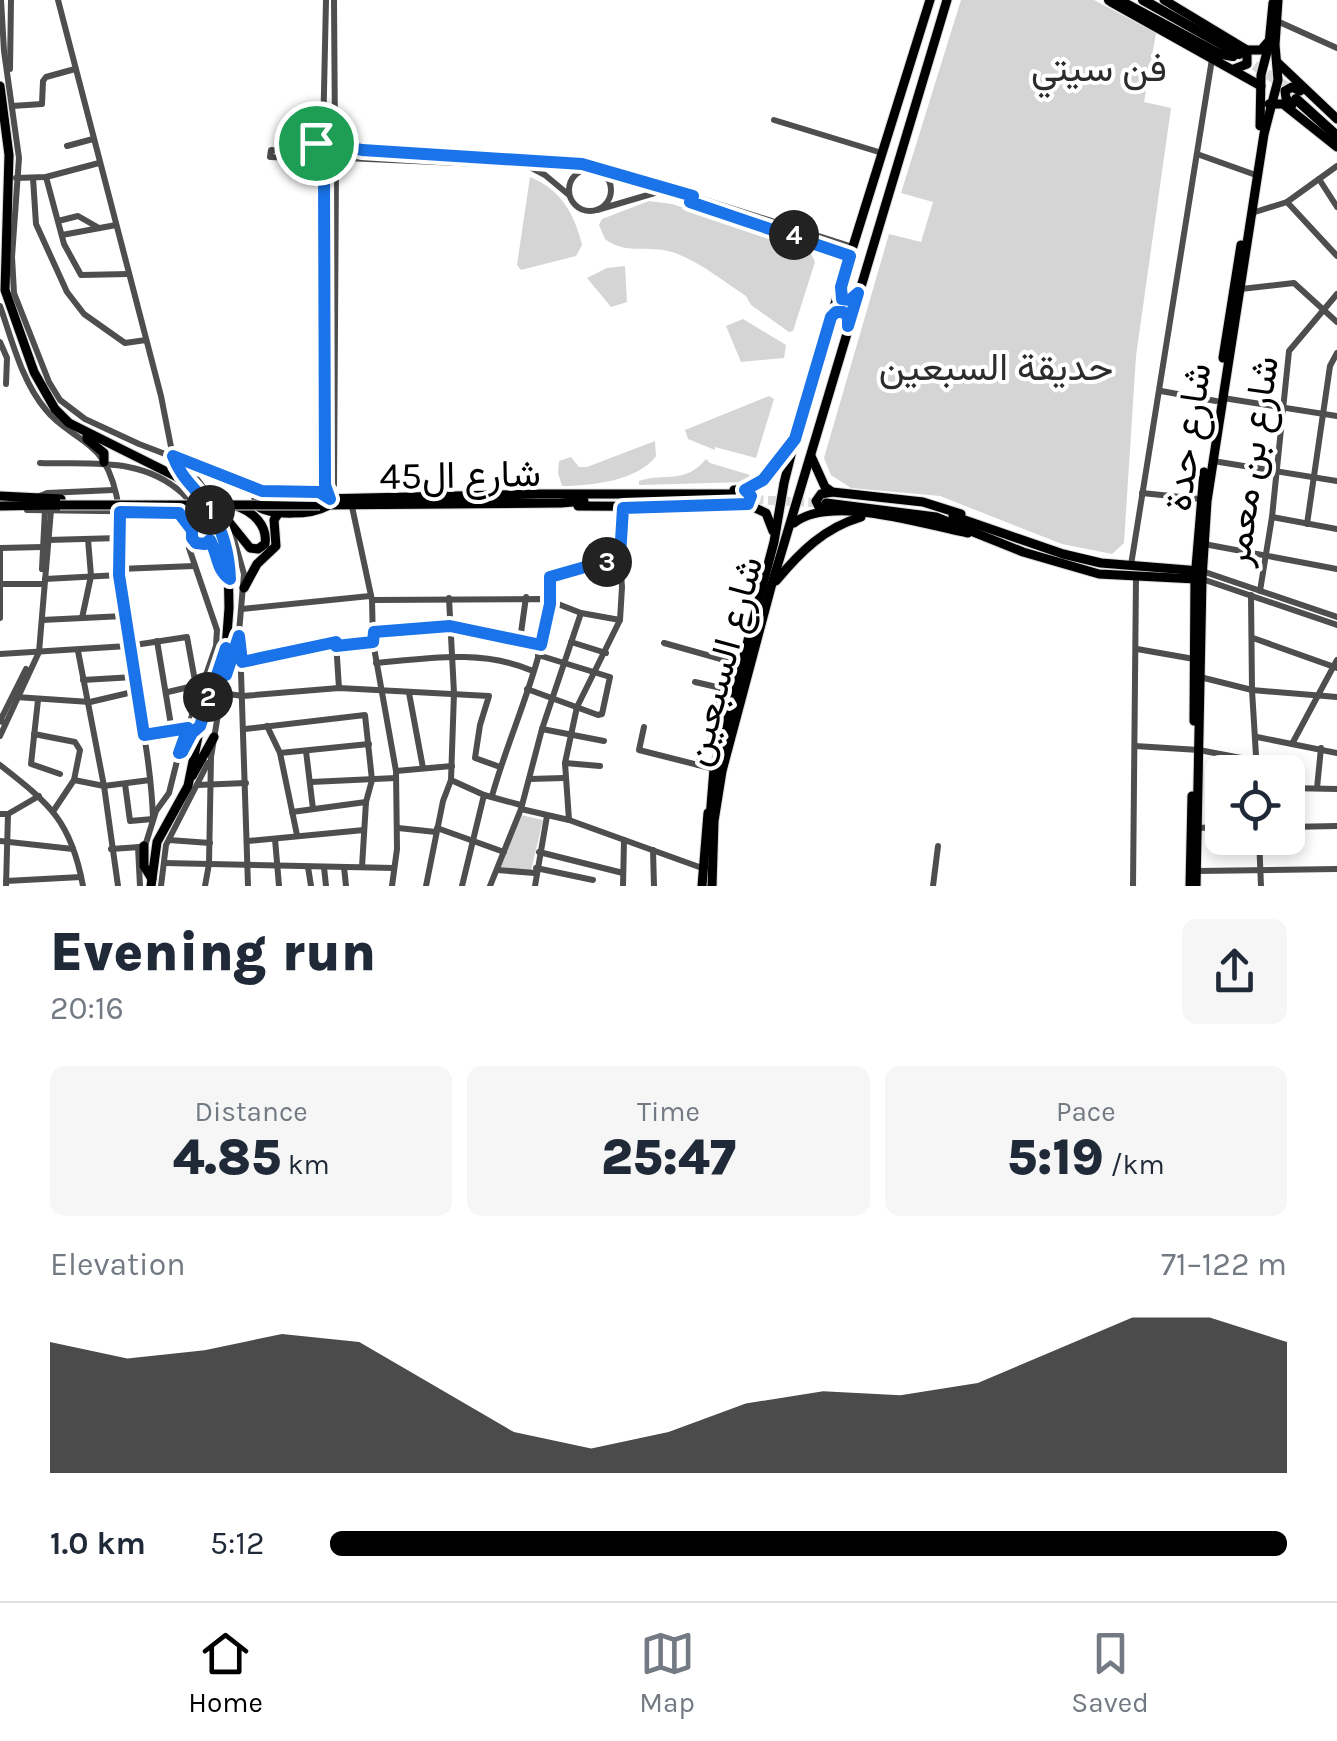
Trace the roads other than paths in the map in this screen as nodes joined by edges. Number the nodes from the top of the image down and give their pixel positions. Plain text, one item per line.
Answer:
1 (1, 0) edge
2 (10, 0) edge
3 (58, 0) edge
4 (326, 0) edge
5 (334, 0) edge
6 (930, 0) edge
7 (1109, 0) edge
8 (1132, 0) edge
9 (1143, 0) edge
10 (1153, 0) edge
11 (1164, 0) edge
12 (1276, 0) edge
13 (947, 3) edge
14 (1278, 21) junction
15 (1269, 40) junction
16 (1337, 48) edge
17 (1237, 57) junction
18 (1212, 58) junction
19 (1276, 60) junction
20 (75, 69) junction
21 (0, 86) edge
22 (1261, 86) junction
23 (10, 94) junction
24 (1302, 97) junction
25 (1269, 104) junction
26 (12, 106) junction
27 (1337, 119) edge
28 (774, 120) dead end
29 (3, 121) edge
30 (1312, 125) junction
31 (1337, 128) edge
32 (1337, 136) edge
33 (324, 137) junction
34 (336, 137) junction
35 (93, 139) junction
36 (8, 146) junction
37 (66, 146) dead end
38 (314, 146) junction
39 (345, 146) junction
40 (1337, 147) edge
41 (882, 153) junction
42 (1197, 154) junction
43 (345, 158) junction
44 (315, 159) junction
45 (99, 163) junction
46 (528, 164) junction
47 (18, 165) junction
48 (1337, 166) edge
49 (336, 167) junction
50 (324, 168) junction
51 (597, 170) junction
52 (1253, 174) junction
53 (46, 177) junction
54 (16, 178) junction
55 (33, 178) junction
56 (1319, 179) junction
57 (659, 189) junction
58 (569, 194) junction
59 (1287, 202) junction
60 (1337, 207) edge
61 (597, 210) junction
62 (1251, 213) junction
63 (58, 220) junction
64 (116, 226) junction
65 (100, 228) junction
66 (62, 235) junction
67 (852, 251) junction
68 (1337, 256) edge
69 (129, 274) junction
70 (841, 287) junction
71 (1241, 289) junction
72 (858, 293) junction
73 (1337, 294) edge
74 (0, 306) edge
75 (1324, 310) junction
76 (831, 317) junction
77 (1337, 322) edge
78 (848, 326) junction
79 (146, 340) junction
80 (0, 342) edge
81 (1337, 353) edge
82 (17, 355) junction
83 (7, 358) junction
84 (6, 384) dead end
85 (1161, 391) junction
86 (1219, 399) junction
87 (1283, 408) junction
88 (1323, 414) junction
89 (1337, 416) edge
90 (87, 434) junction
91 (795, 439) junction
92 (811, 455) junction
93 (178, 458) junction
94 (1212, 461) junction
95 (40, 462) dead end
96 (104, 462) junction
97 (1277, 471) junction
98 (1313, 477) junction
99 (1337, 481) edge
100 (185, 483) junction
101 (113, 490) junction
102 (262, 491) junction
103 (1142, 493) junction
104 (0, 496) edge
105 (39, 497) junction
106 (743, 497) junction
107 (564, 499) junction
108 (325, 500) junction
109 (1200, 500) junction
110 (829, 501) junction
111 (352, 502) junction
112 (233, 505) junction
113 (54, 506) junction
114 (6, 507) edge
115 (623, 508) junction
116 (120, 512) junction
117 (280, 512) junction
118 (870, 515) junction
119 (1272, 517) junction
120 (229, 522) junction
121 (204, 524) junction
122 (1307, 524) junction
123 (792, 525) junction
124 (1337, 529) edge
125 (192, 530) junction
126 (976, 534) junction
127 (120, 538) junction
128 (88, 539) junction
129 (210, 540) junction
130 (193, 541) junction
131 (774, 542) junction
132 (46, 544) junction
133 (1204, 544) junction
134 (0, 548) edge
135 (1266, 554) junction
136 (620, 557) junction
137 (1061, 559) junction
138 (194, 566) junction
139 (1130, 566) junction
140 (1337, 568) edge
141 (119, 572) junction
142 (1198, 575) junction
143 (91, 576) junction
144 (1136, 577) junction
145 (230, 579) junction
146 (43, 581) junction
147 (0, 584) edge
148 (770, 587) junction
149 (244, 588) junction
150 (1260, 591) junction
151 (1251, 595) junction
152 (526, 597) junction
153 (371, 598) junction
154 (448, 598) junction
155 (550, 600) junction
156 (242, 610) junction
157 (581, 613) junction
158 (124, 616) junction
159 (1337, 617) edge
160 (0, 618) edge
161 (82, 618) junction
162 (42, 620) junction
163 (620, 620) junction
164 (1337, 624) edge
165 (450, 626) junction
166 (374, 632) junction
167 (239, 636) junction
168 (1254, 638) junction
169 (520, 640) junction
170 (158, 641) junction
171 (373, 642) junction
172 (572, 642) junction
173 (664, 644) dead end
174 (541, 645) junction
175 (128, 646) junction
176 (336, 646) junction
177 (226, 648) junction
178 (1137, 649) junction
179 (78, 651) junction
180 (36, 652) junction
181 (0, 654) edge
182 (538, 654) junction
183 (606, 654) junction
184 (451, 657) junction
185 (1194, 659) junction
186 (242, 662) junction
187 (376, 662) junction
188 (564, 662) junction
189 (1336, 665) edge
190 (193, 666) junction
191 (209, 667) junction
192 (594, 670) junction
193 (533, 671) junction
194 (226, 675) junction
195 (134, 676) junction
196 (1200, 677) junction
197 (83, 680) junction
198 (695, 682) dead end
199 (736, 683) junction
200 (189, 686) junction
201 (722, 686) junction
202 (339, 688) junction
203 (527, 689) junction
204 (1252, 690) junction
205 (137, 691) junction
206 (168, 692) junction
207 (382, 692) junction
208 (221, 693) junction
209 (410, 693) junction
210 (454, 693) junction
211 (1318, 695) junction
212 (0, 696) edge
213 (243, 696) junction
214 (14, 697) junction
215 (1337, 697) edge
216 (553, 699) junction
217 (38, 700) junction
218 (90, 702) junction
219 (576, 707) junction
220 (2, 722) edge
221 (196, 722) junction
222 (267, 726) junction
223 (644, 727) dead end
224 (188, 728) junction
225 (245, 729) junction
226 (542, 729) junction
227 (172, 730) junction
228 (34, 734) junction
229 (144, 735) junction
230 (571, 735) junction
231 (0, 736) edge
232 (214, 737) junction
233 (1257, 737) junction
234 (604, 741) dead end
235 (368, 744) junction
236 (1292, 744) junction
237 (1136, 746) junction
238 (1321, 748) junction
239 (1196, 750) junction
240 (306, 751) junction
241 (280, 752) junction
242 (179, 753) junction
243 (1337, 753) edge
244 (1224, 755) edge
245 (1257, 755) edge
246 (211, 756) junction
247 (565, 763) junction
248 (0, 765) edge
249 (698, 765) junction
250 (452, 766) junction
251 (600, 766) dead end
252 (500, 767) junction
253 (423, 768) junction
254 (714, 769) junction
255 (60, 774) dead end
256 (396, 775) junction
257 (564, 778) junction
258 (529, 779) junction
259 (74, 780) junction
260 (150, 780) junction
261 (372, 780) junction
262 (452, 780) junction
263 (194, 781) junction
264 (311, 782) junction
265 (246, 783) junction
266 (125, 784) junction
267 (104, 786) junction
268 (209, 786) junction
269 (1305, 788) edge
270 (1317, 788) junction
271 (1337, 789) edge
272 (39, 796) junction
273 (488, 796) junction
274 (164, 801) junction
275 (152, 802) junction
276 (366, 802) junction
277 (713, 805) junction
278 (521, 807) junction
279 (313, 809) junction
280 (54, 810) junction
281 (292, 812) junction
282 (4, 814) edge
283 (547, 816) junction
284 (153, 819) junction
285 (569, 820) junction
286 (1337, 826) edge
287 (1305, 827) edge
288 (398, 828) junction
289 (1198, 828) junction
290 (1205, 828) edge
291 (364, 830) junction
292 (437, 830) junction
293 (297, 835) junction
294 (276, 838) junction
295 (170, 840) junction
296 (624, 840) junction
297 (248, 841) junction
298 (472, 841) junction
299 (3, 842) edge
300 (210, 843) junction
301 (141, 846) junction
302 (938, 846) dead end
303 (73, 849) junction
304 (112, 849) junction
305 (653, 850) junction
306 (504, 852) junction
307 (538, 852) junction
308 (1260, 855) edge
309 (164, 863) junction
310 (209, 864) junction
311 (248, 866) junction
312 (278, 866) junction
313 (599, 866) junction
314 (308, 867) junction
315 (324, 867) junction
316 (344, 867) junction
317 (362, 867) junction
318 (394, 868) junction
319 (702, 868) junction
320 (1337, 868) edge
321 (497, 870) junction
322 (1197, 870) junction
323 (1261, 870) junction
324 (536, 871) junction
325 (623, 873) junction
326 (81, 877) junction
327 (152, 882) edge
328 (6, 883) edge
329 (592, 883) edge
330 (83, 886) edge
331 (118, 886) edge
332 (140, 886) edge
333 (162, 886) edge
334 (205, 886) edge
335 (248, 886) edge
336 (279, 886) edge
337 (311, 886) edge
338 (326, 886) edge
339 (346, 886) edge
340 (392, 886) edge
341 (426, 886) edge
342 (462, 886) edge
343 (490, 886) edge
344 (535, 886) edge
345 (623, 886) edge
346 (654, 886) edge
347 (709, 886) edge
348 (933, 886) edge
349 (1133, 886) edge
350 (1193, 886) edge
351 (1261, 886) edge

1 - 23 street
2 - 23 street
3 - 20 street
4 - 33 street
5 - 34 street
6 - 41 main road, شارع السبعين
7 - 17 highway
7 - 18 main road
8 - 17 highway
9 - 17 highway
10 - 17 highway
11 - 17 main road
12 - 14 main road, شارع حدة
12 - 15 main road, شارع حدة
13 - 72 main road, شارع السبعين
14 - 16 street
14 - 19 main road, شارع حدة
15 - 17 main road
15 - 22 main road, شارع حدة
17 - 18 main road
17 - 22 main road
18 - 42 street
19 - 24 main road
19 - 25 main road, شارع حدة
20 - 26 street
20 - 35 street
21 - 29 main road
22 - 52 main road, شارع حدة
23 - 26 street
24 - 27 main road
24 - 30 main road
24 - 31 highway
24 - 32 highway
25 - 30 main road
25 - 62 main road, شارع حدة
26 - 47 street
28 - 41 street
29 - 36 main road
30 - 40 main road
33 - 34 street
33 - 38 street
34 - 39 street
35 - 37 street
35 - 45 street
36 - 47 main road
36 - 90 main road
38 - 44 street
38 - 44 street
39 - 43 street
39 - 46 street
41 - 67 main road, شارع السبعين
42 - 52 street
42 - 85 street
43 - 46 street
43 - 49 street
44 - 50 street
45 - 53 street
45 - 64 street
46 - 51 street
46 - 58 street
47 - 54 street
48 - 56 street
49 - 50 street
49 - 108 street
50 - 108 street
51 - 57 street
51 - 58 street
51 - 61 street
52 - 86 main road, شارع حدة
53 - 55 street
53 - 63 street
54 - 55 street
54 - 93 street
55 - 79 street
56 - 59 street
56 - 60 street
57 - 61 street
57 - 67 street
58 - 61 street
59 - 62 street
59 - 68 street
62 - 71 main road, شارع حدة
63 - 65 street
63 - 66 street
64 - 65 street
64 - 69 street
65 - 66 street
66 - 69 street
67 - 70 main road, شارع السبعين
69 - 79 street
70 - 72 main road
70 - 76 main road, شارع السبعين
71 - 75 street
71 - 86 main road, شارع حدة
72 - 78 main road, شارع السبعين
73 - 75 street, شارع بن معمر
74 - 82 street
75 - 77 street
75 - 87 street, شارع بن معمر
76 - 78 main road
76 - 91 main road, شارع السبعين
78 - 92 main road, شارع السبعين
79 - 93 street
80 - 83 street
81 - 88 street
82 - 83 street
82 - 96 street
83 - 84 street
85 - 86 street
85 - 103 street
86 - 87 street
86 - 94 main road, شارع حدة
86 - 109 main road, شارع حدة
87 - 88 street
87 - 97 street, شارع بن معمر
88 - 89 street
88 - 98 street
90 - 96 main road
90 - 100 main road
91 - 106 main road
91 - 131 main road, شارع السبعين
92 - 110 main road
92 - 123 main road, شارع السبعين
93 - 100 main road
93 - 102 street
93 - 120 street
94 - 97 street
94 - 133 main road, شارع حدة
95 - 96 street
96 - 101 street
96 - 121 street
97 - 98 street
97 - 119 street, شارع بن معمر
98 - 99 street
98 - 122 street
100 - 145 main road
101 - 105 street
101 - 116 street
102 - 108 main road
102 - 117 main road
103 - 109 street
103 - 139 street
104 - 105 main road, شارع ال45
105 - 113 main road, شارع ال45
106 - 107 main road
106 - 115 main road
106 - 131 main road
107 - 111 main road, شارع ال45
107 - 115 main road
108 - 111 main road, شارع ال45
108 - 112 main road, شارع ال45, bridge
108 - 113 main road, شارع ال45, bridge
108 - 117 main road
109 - 142 main road, شارع حدة
110 - 118 main road
110 - 123 main road
110 - 126 main road
110 - 137 main road
111 - 153 street
112 - 113 main road, شارع ال45, bridge
112 - 120 main road
113 - 114 main road, شارع ال45
113 - 114 street
113 - 116 street
113 - 132 street
115 - 136 street
116 - 125 street
116 - 127 street
117 - 149 main road
118 - 126 main road
118 - 148 main road
119 - 122 street
119 - 135 street, شارع بن معمر
120 - 149 street
121 - 125 street
121 - 129 street
122 - 124 street
123 - 148 main road, شارع السبعين
125 - 130 street
126 - 137 main road
127 - 128 street
127 - 141 street
128 - 132 street
128 - 143 street
129 - 130 street
129 - 145 main road
130 - 138 street
131 - 199 main road, شارع السبعين
132 - 134 street
132 - 146 street
133 - 135 street
133 - 142 main road, شارع حدة
134 - 147 street
135 - 140 street
135 - 150 street, شارع بن معمر
136 - 155 street
136 - 163 street
137 - 139 main road
137 - 144 main road
138 - 141 street
138 - 191 street
139 - 142 main road
141 - 143 street
141 - 158 street
142 - 144 main road
142 - 150 street
142 - 151 street
142 - 185 main road, شارع حدة
142 - 196 main road, شارع حدة
143 - 146 street
143 - 161 street
144 - 178 street
145 - 177 main road
146 - 147 street
146 - 162 street
146 - 180 street
147 - 160 street
148 - 277 main road, شارع السبعين
149 - 156 street
150 - 159 street
151 - 164 street
151 - 168 street
152 - 154 street
152 - 155 street
152 - 169 street
153 - 154 street
153 - 156 street
153 - 166 street
154 - 165 street
155 - 157 street
155 - 174 street
156 - 167 street
157 - 163 street
157 - 172 street
158 - 161 street
158 - 175 street
161 - 162 street
162 - 180 street
163 - 183 street
165 - 166 street
165 - 169 street
165 - 184 street
166 - 171 street
167 - 186 street
167 - 194 street
168 - 189 street
168 - 204 street
169 - 174 street
170 - 175 street
170 - 190 street
170 - 206 street
171 - 176 street
171 - 187 street
172 - 183 street
172 - 188 street
173 - 201 street
174 - 182 street
175 - 179 street
175 - 195 street
176 - 186 street
176 - 202 street
177 - 194 main road
177 - 221 main road
178 - 185 street
178 - 237 street
179 - 180 street
179 - 197 street
180 - 181 street
180 - 214 street
182 - 188 street
182 - 193 street
183 - 192 street
184 - 187 street
184 - 193 street
184 - 210 street
185 - 239 main road, شارع حدة
186 - 213 street
187 - 207 street
188 - 192 street
188 - 216 street
189 - 211 street
190 - 191 street
190 - 200 street
191 - 221 street
192 - 219 street
192 - 219 street
193 - 203 street
194 - 208 street
195 - 197 street
195 - 205 street
196 - 204 street
196 - 239 main road, شارع حدة
197 - 218 street
198 - 201 street
199 - 201 street
199 - 254 main road, شارع السبعين
200 - 206 street
200 - 221 street
201 - 249 street
202 - 207 street
202 - 213 street
203 - 216 street
203 - 252 street
204 - 211 street
204 - 233 street
205 - 218 street
205 - 229 street
206 - 227 street
207 - 209 street
207 - 256 street
208 - 213 street
208 - 232 street
209 - 210 street
209 - 253 street
210 - 250 street
210 - 252 street
211 - 215 street
211 - 236 street
212 - 214 street
213 - 225 street
214 - 217 street
214 - 220 street
216 - 219 street
216 - 226 street
217 - 218 street
217 - 228 street
218 - 267 street
219 - 230 street
220 - 231 street
221 - 224 street
221 - 242 main road
221 - 263 main road
222 - 225 street
222 - 235 street
222 - 241 street
223 - 249 street
224 - 227 street
224 - 242 street
225 - 265 street
226 - 230 street
226 - 258 street
227 - 229 street
228 - 255 street
228 - 259 street
229 - 260 street
230 - 234 street
230 - 247 street
232 - 246 street
232 - 263 main road
233 - 236 street
233 - 245 street
235 - 240 street
235 - 261 street
236 - 238 street
237 - 239 street
237 - 349 street
238 - 243 street
238 - 270 street
239 - 244 street
239 - 289 main road, شارع حدة
239 - 350 main road, شارع حدة
240 - 241 street
240 - 264 street
241 - 281 street
242 - 274 street
246 - 263 street
246 - 268 street
247 - 251 street
247 - 257 street
248 - 272 street
249 - 254 street
250 - 253 street
250 - 262 street
252 - 273 street
253 - 256 street
254 - 277 main road, شارع السبعين
256 - 261 street
256 - 288 street
257 - 258 street
257 - 285 street
258 - 278 street
259 - 267 street
259 - 280 street
260 - 266 street
260 - 275 street
261 - 264 street
261 - 276 street
262 - 273 street
262 - 292 street
263 - 268 street
263 - 295 street
263 - 327 main road
264 - 279 street
265 - 268 street
265 - 297 street
266 - 267 street
266 - 284 street
267 - 304 street
268 - 300 street
269 - 270 street
270 - 271 street
272 - 280 street
272 - 282 street
273 - 278 street
273 - 298 street
274 - 275 street
274 - 284 street
275 - 284 street
276 - 279 street
276 - 291 street
277 - 319 main road
277 - 347 main road
277 - 347 main road, شارع السبعين
278 - 283 street
278 - 306 street
279 - 281 street
280 - 303 street
281 - 293 street
282 - 299 street
283 - 285 street
283 - 307 street
284 - 301 street
285 - 296 street
286 - 287 street
288 - 292 street
288 - 318 street
289 - 290 street
289 - 322 main road, شارع حدة
291 - 293 street
291 - 317 street
292 - 298 street
292 - 341 street
293 - 294 street
294 - 297 street
294 - 312 street
295 - 300 street
295 - 309 street
296 - 305 street
296 - 325 street
297 - 311 street
298 - 306 street
298 - 342 street
299 - 303 street
299 - 328 street
300 - 310 street
301 - 304 street
301 - 327 main road
301 - 332 street
302 - 348 street
303 - 326 street
304 - 331 street
305 - 319 street
305 - 346 street
306 - 321 street
307 - 313 street
307 - 324 street
308 - 323 street
309 - 310 street
309 - 333 street
310 - 311 street
310 - 334 street
311 - 312 street
311 - 335 street
312 - 314 street
312 - 336 street
313 - 325 street
313 - 329 street
314 - 315 street
314 - 337 street
315 - 316 street
315 - 338 street
316 - 317 street
316 - 339 street
317 - 318 street
318 - 340 street
319 - 347 main road
320 - 323 street
321 - 324 street
321 - 343 street
322 - 323 street
322 - 350 main road, شارع حدة
323 - 351 street
324 - 329 street
324 - 344 street
325 - 345 street
326 - 328 street
326 - 330 street

